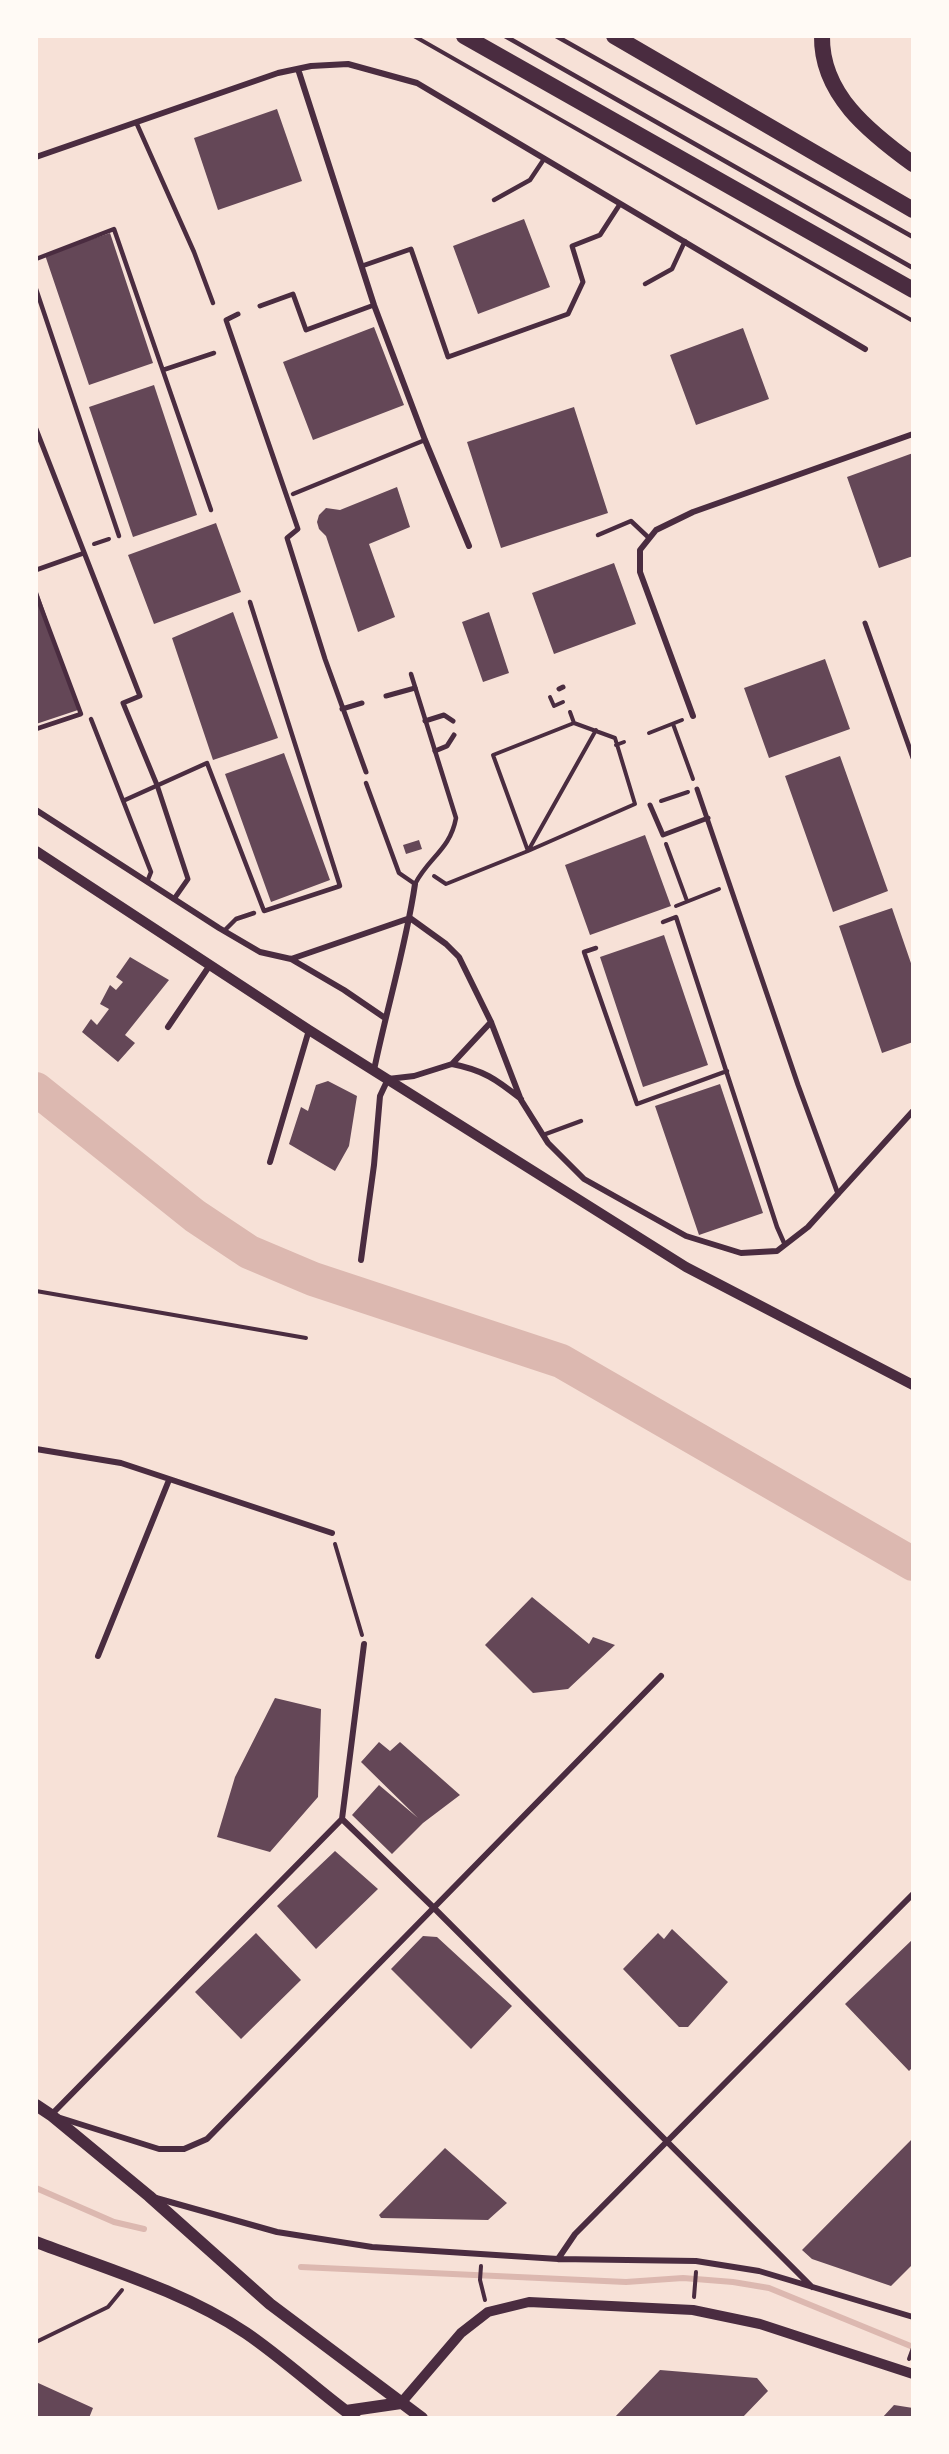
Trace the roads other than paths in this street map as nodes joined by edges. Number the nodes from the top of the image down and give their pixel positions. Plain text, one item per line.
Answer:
1 (464, 36) edge
2 (505, 36) edge
3 (556, 36) edge
4 (614, 36) edge
5 (822, 36) edge
6 (298, 69) junction
7 (136, 122) junction
8 (36, 157) edge
9 (544, 159) junction
10 (913, 164) edge
11 (494, 200) dead end
12 (620, 204) junction
13 (913, 210) edge
14 (913, 237) edge
15 (685, 242) junction
16 (36, 260) edge
17 (362, 267) junction
18 (913, 268) edge
19 (645, 284) dead end
20 (36, 289) edge
21 (913, 290) edge
22 (213, 303) dead end
23 (374, 305) junction
24 (260, 306) dead end
25 (238, 315) dead end
26 (865, 348) dead end
27 (214, 353) dead end
28 (163, 370) junction
29 (36, 429) edge
30 (913, 434) edge
31 (425, 440) junction
32 (293, 494) dead end
33 (211, 510) dead end
34 (598, 535) dead end
35 (119, 536) dead end
36 (649, 538) junction
37 (470, 546) dead end
38 (84, 553) junction
39 (36, 570) edge
40 (36, 594) edge
41 (250, 602) dead end
42 (865, 623) dead end
43 (411, 674) dead end
44 (415, 688) junction
45 (386, 696) dead end
46 (362, 703) dead end
47 (342, 709) junction
48 (693, 716) road end
49 (91, 719) dead end
50 (425, 722) junction
51 (453, 722) dead end
52 (36, 729) edge
53 (454, 735) dead end
54 (435, 751) junction
55 (913, 758) edge
56 (366, 772) dead end
57 (366, 783) dead end
58 (157, 785) junction
59 (697, 789) road end
60 (125, 800) junction
61 (650, 805) road end
62 (36, 810) edge
63 (708, 818) junction
64 (36, 851) edge
65 (147, 882) junction
66 (416, 884) junction
67 (174, 899) junction
68 (254, 913) dead end
69 (410, 918) junction
70 (663, 922) dead end
71 (224, 932) junction
72 (596, 948) dead end
73 (291, 959) junction
74 (210, 965) junction
75 (385, 1018) junction
76 (490, 1022) junction
77 (168, 1027) dead end
78 (309, 1030) junction
79 (452, 1064) junction
80 (374, 1070) junction
81 (727, 1071) junction
82 (388, 1079) junction
83 (521, 1100) junction
84 (913, 1111) edge
85 (581, 1121) dead end
86 (543, 1135) junction
87 (270, 1161) dead end
88 (838, 1194) junction
89 (785, 1245) junction
90 (361, 1260) dead end
91 (913, 1385) edge
92 (36, 1449) edge
93 (169, 1480) junction
94 (332, 1533) road end
95 (364, 1644) road end
96 (98, 1656) dead end
97 (661, 1676) dead end
98 (342, 1819) junction
99 (913, 1894) edge
100 (434, 1908) junction
101 (36, 2105) edge
102 (51, 2115) junction
103 (665, 2142) junction
104 (149, 2196) junction
105 (36, 2242) edge
106 (558, 2259) junction
107 (813, 2288) junction
108 (913, 2317) edge
109 (913, 2374) edge
110 (400, 2403) junction
111 (348, 2416) edge
112 (422, 2418) edge

1 - 21 highway
2 - 18 lane
3 - 14 lane
4 - 13 highway
5 - 10 highway
6 - 7 street
6 - 9 street
6 - 17 street
7 - 8 street
7 - 22 lane
9 - 11 lane
9 - 12 street
12 - 15 street
12 - 17 street
15 - 19 lane
15 - 26 street
16 - 28 lane
17 - 23 street
20 - 35 lane
23 - 24 street
23 - 31 street
25 - 47 street
27 - 28 lane
28 - 33 lane
29 - 38 street
30 - 36 street
31 - 32 lane
31 - 37 street
34 - 36 lane
36 - 48 street
38 - 39 street
38 - 58 street
40 - 52 lane
41 - 58 lane
42 - 55 street
43 - 44 lane
44 - 45 street
44 - 50 lane
46 - 47 street
47 - 56 street
49 - 60 lane
50 - 51 street
50 - 54 lane
53 - 54 street
54 - 66 lane
57 - 66 lane
58 - 60 lane
58 - 67 street
59 - 63 street
60 - 65 lane
61 - 63 street
62 - 65 street
63 - 88 street
64 - 74 street
65 - 67 street
66 - 69 street
67 - 71 street
68 - 71 lane
69 - 73 street
69 - 75 street
69 - 76 street
70 - 81 lane
71 - 73 street
72 - 81 lane
73 - 75 street
74 - 77 street
74 - 78 street
75 - 80 street
76 - 79 street
76 - 83 street
78 - 80 street
78 - 87 street
79 - 82 street
79 - 83 street
80 - 82 street
81 - 89 lane
82 - 90 street
82 - 91 street
83 - 86 street
84 - 88 street
85 - 86 lane
86 - 89 street
88 - 89 street
92 - 93 street
93 - 94 street
93 - 96 street
95 - 98 street
97 - 100 street
98 - 100 street
98 - 102 street
99 - 103 street
100 - 102 street
100 - 103 street
101 - 102 main road
102 - 104 main road
103 - 106 street
103 - 107 street
104 - 106 street
104 - 110 main road
105 - 111 main road
106 - 107 street
107 - 108 street
109 - 110 street
110 - 111 main road
110 - 112 main road

